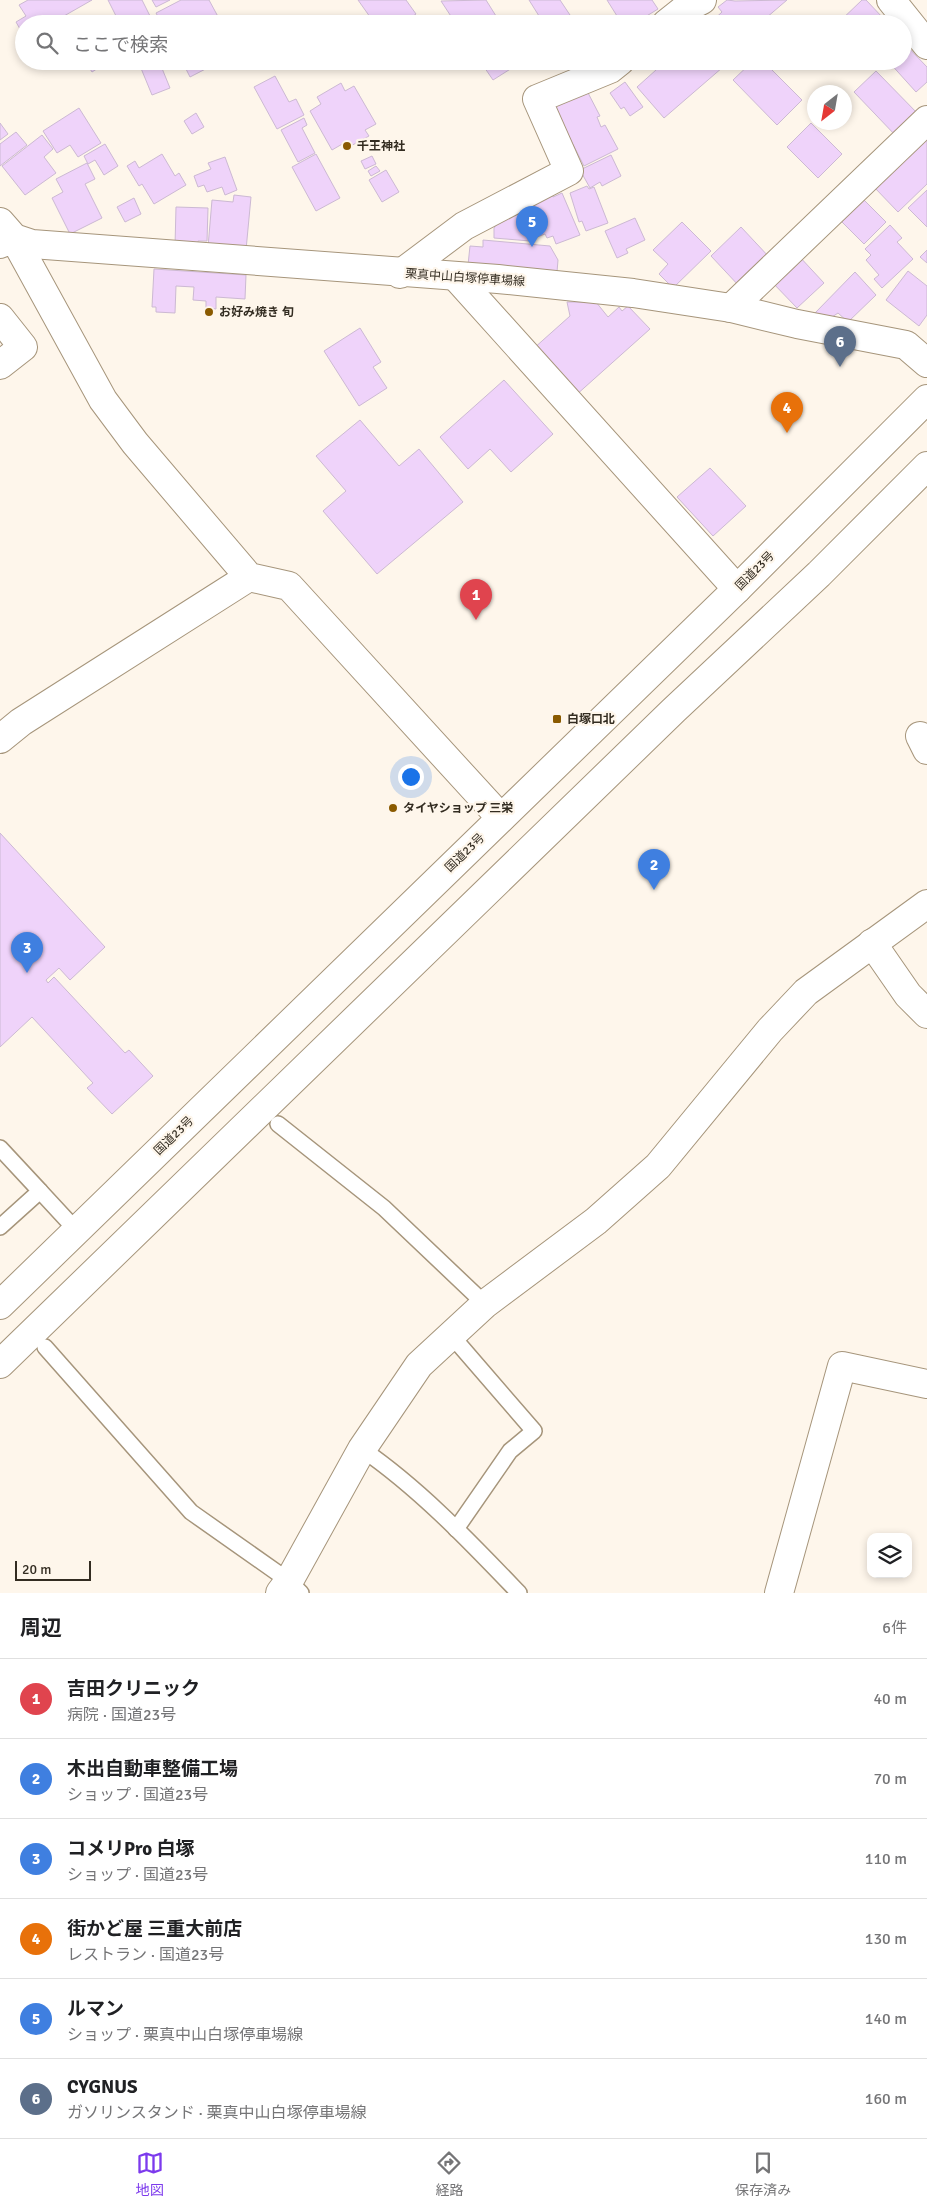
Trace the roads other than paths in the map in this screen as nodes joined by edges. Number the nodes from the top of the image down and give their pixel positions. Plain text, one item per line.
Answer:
1 (891, 0) edge
2 (903, 15) edge
3 (912, 26) edge
4 (927, 45) edge
5 (608, 70) edge
6 (927, 120) edge
7 (5, 235) edge
8 (400, 274) junction
9 (456, 277) junction
10 (730, 308) junction
11 (0, 318) edge
12 (927, 363) edge
13 (0, 365) edge
14 (927, 399) edge
15 (927, 466) edge
16 (249, 577) junction
17 (737, 589) junction
18 (0, 739) edge
19 (501, 818) junction
20 (927, 904) edge
21 (872, 943) junction
22 (927, 1014) edge
23 (278, 1124) dead end
24 (0, 1148) edge
25 (40, 1191) junction
26 (0, 1226) edge
27 (77, 1231) junction
28 (485, 1304) junction
29 (0, 1305) edge
30 (451, 1335) junction
31 (45, 1347) dead end
32 (0, 1364) edge
33 (927, 1384) edge
34 (362, 1450) junction
35 (456, 1529) junction
36 (290, 1589) edge
37 (519, 1593) edge
38 (779, 1593) edge

1 - 2 main road
3 - 4 main road
5 - 8 main road
6 - 10 main road
7 - 8 main road, 栗真中山白塚停車場線
7 - 16 main road
8 - 9 main road, 栗真中山白塚停車場線
9 - 10 main road, 栗真中山白塚停車場線
9 - 17 main road
10 - 12 main road, 栗真中山白塚停車場線
11 - 13 main road
14 - 17 main road, 国道23号
15 - 32 main road
16 - 18 main road
16 - 19 main road
17 - 19 main road, 国道23号
19 - 27 main road, 国道23号
20 - 21 main road
21 - 22 main road
21 - 28 main road
23 - 28 lane
24 - 25 lane
25 - 26 lane
25 - 27 lane
27 - 29 main road, 国道23号
28 - 30 main road
30 - 34 main road
30 - 35 lane
31 - 36 lane
33 - 38 main road
34 - 35 lane
34 - 36 main road
35 - 37 lane

